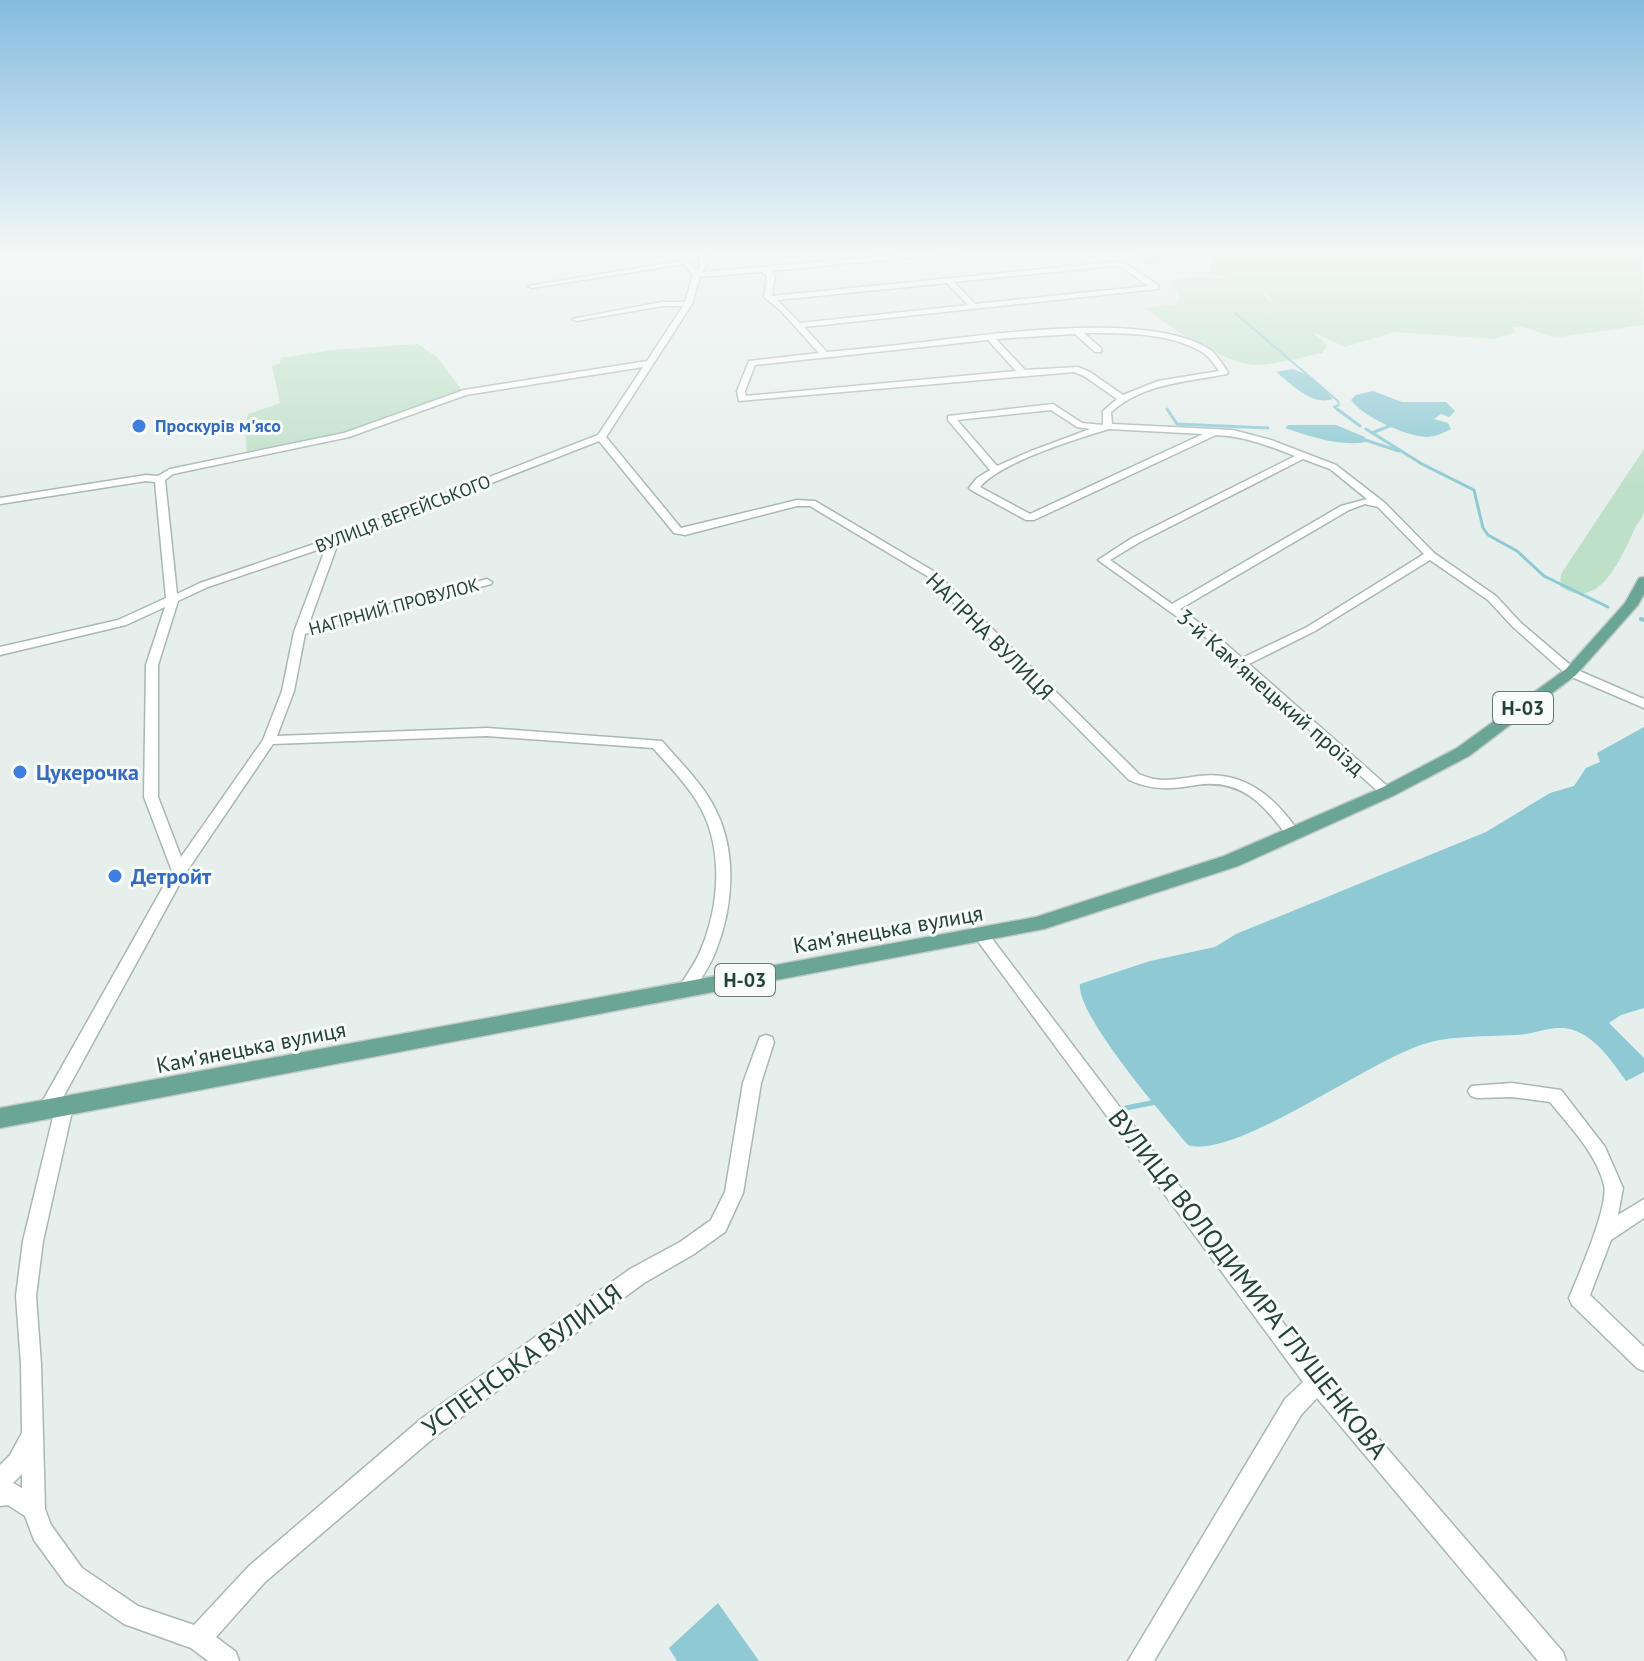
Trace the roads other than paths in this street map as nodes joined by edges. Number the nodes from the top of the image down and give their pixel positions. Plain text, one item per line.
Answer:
1 (672, 330) edge
2 (804, 330) edge
3 (1077, 331) junction
4 (990, 337) junction
5 (1098, 350) dead end
6 (825, 355) junction
7 (650, 363) junction
8 (1022, 372) junction
9 (1120, 397) junction
10 (1108, 426) junction
11 (1087, 430) junction
12 (1214, 432) junction
13 (601, 437) junction
14 (1303, 455) junction
15 (996, 471) junction
16 (153, 479) junction
17 (0, 501) edge
18 (1381, 505) junction
19 (333, 541) junction
20 (1430, 555) junction
21 (1644, 581) edge
22 (487, 582) dead end
23 (172, 602) junction
24 (1173, 608) junction
25 (300, 632) junction
26 (0, 651) edge
27 (1241, 663) junction
28 (1571, 672) junction
29 (1644, 704) edge
30 (269, 740) junction
31 (1387, 792) junction
32 (1293, 834) junction
33 (179, 871) junction
34 (982, 936) junction
35 (685, 991) junction
36 (766, 1042) dead end
37 (1477, 1091) dead end
38 (56, 1108) junction
39 (0, 1118) edge
40 (1644, 1208) edge
41 (1604, 1234) junction
42 (1644, 1361) edge
43 (1318, 1382) junction
44 (32, 1433) junction
45 (0, 1480) edge
46 (0, 1495) edge
47 (34, 1509) junction
48 (198, 1638) junction
49 (227, 1661) edge
50 (1140, 1661) edge
51 (1554, 1661) edge

1 - 7 street
2 - 6 street
3 - 4 street
3 - 5 street
3 - 9 street
4 - 6 street
4 - 8 street
6 - 8 street
7 - 13 street
7 - 16 street
8 - 9 street
9 - 10 street
10 - 11 street
10 - 12 street
11 - 15 street
11 - 15 street
12 - 14 street
12 - 15 street
13 - 19 street, ВУЛИЦЯ ВЕРЕЙСЬКОГО
13 - 32 street, НАГІРНА ВУЛИЦЯ
14 - 18 street
14 - 24 street, 3-й Камʼянецький проїзд
16 - 17 street
16 - 23 street
18 - 20 street
18 - 24 street
19 - 23 street, ВУЛИЦЯ ВЕРЕЙСЬКОГО
19 - 25 street
20 - 27 street
20 - 28 street
21 - 28 main road, Камʼянецька вулиця / Н-03
22 - 25 street, НАГІРНИЙ ПРОВУЛОК
23 - 26 street, ВУЛИЦЯ ВЕРЕЙСЬКОГО
23 - 33 street
24 - 27 street, 3-й Камʼянецький проїзд
25 - 30 street
27 - 31 street, 3-й Камʼянецький проїзд
28 - 29 street
28 - 31 main road, Камʼянецька вулиця / Н-03
30 - 33 street
30 - 35 street
31 - 32 main road, Камʼянецька вулиця / Н-03
32 - 34 main road, Камʼянецька вулиця / Н-03
33 - 38 street
34 - 35 main road, Камʼянецька вулиця / Н-03
34 - 43 street, ВУЛИЦЯ ВОЛОДИМИРА ГЛУШЕНКОВА
35 - 38 main road, Камʼянецька вулиця / Н-03
36 - 48 street, УСПЕНСЬКА ВУЛИЦЯ
37 - 41 street
38 - 39 main road, Камʼянецька вулиця / Н-03
38 - 44 street
40 - 41 street
41 - 42 street
43 - 50 street
43 - 51 street, ВУЛИЦЯ ВОЛОДИМИРА ГЛУШЕНКОВА
44 - 45 street
44 - 47 street
46 - 47 street
47 - 48 street
48 - 49 street

